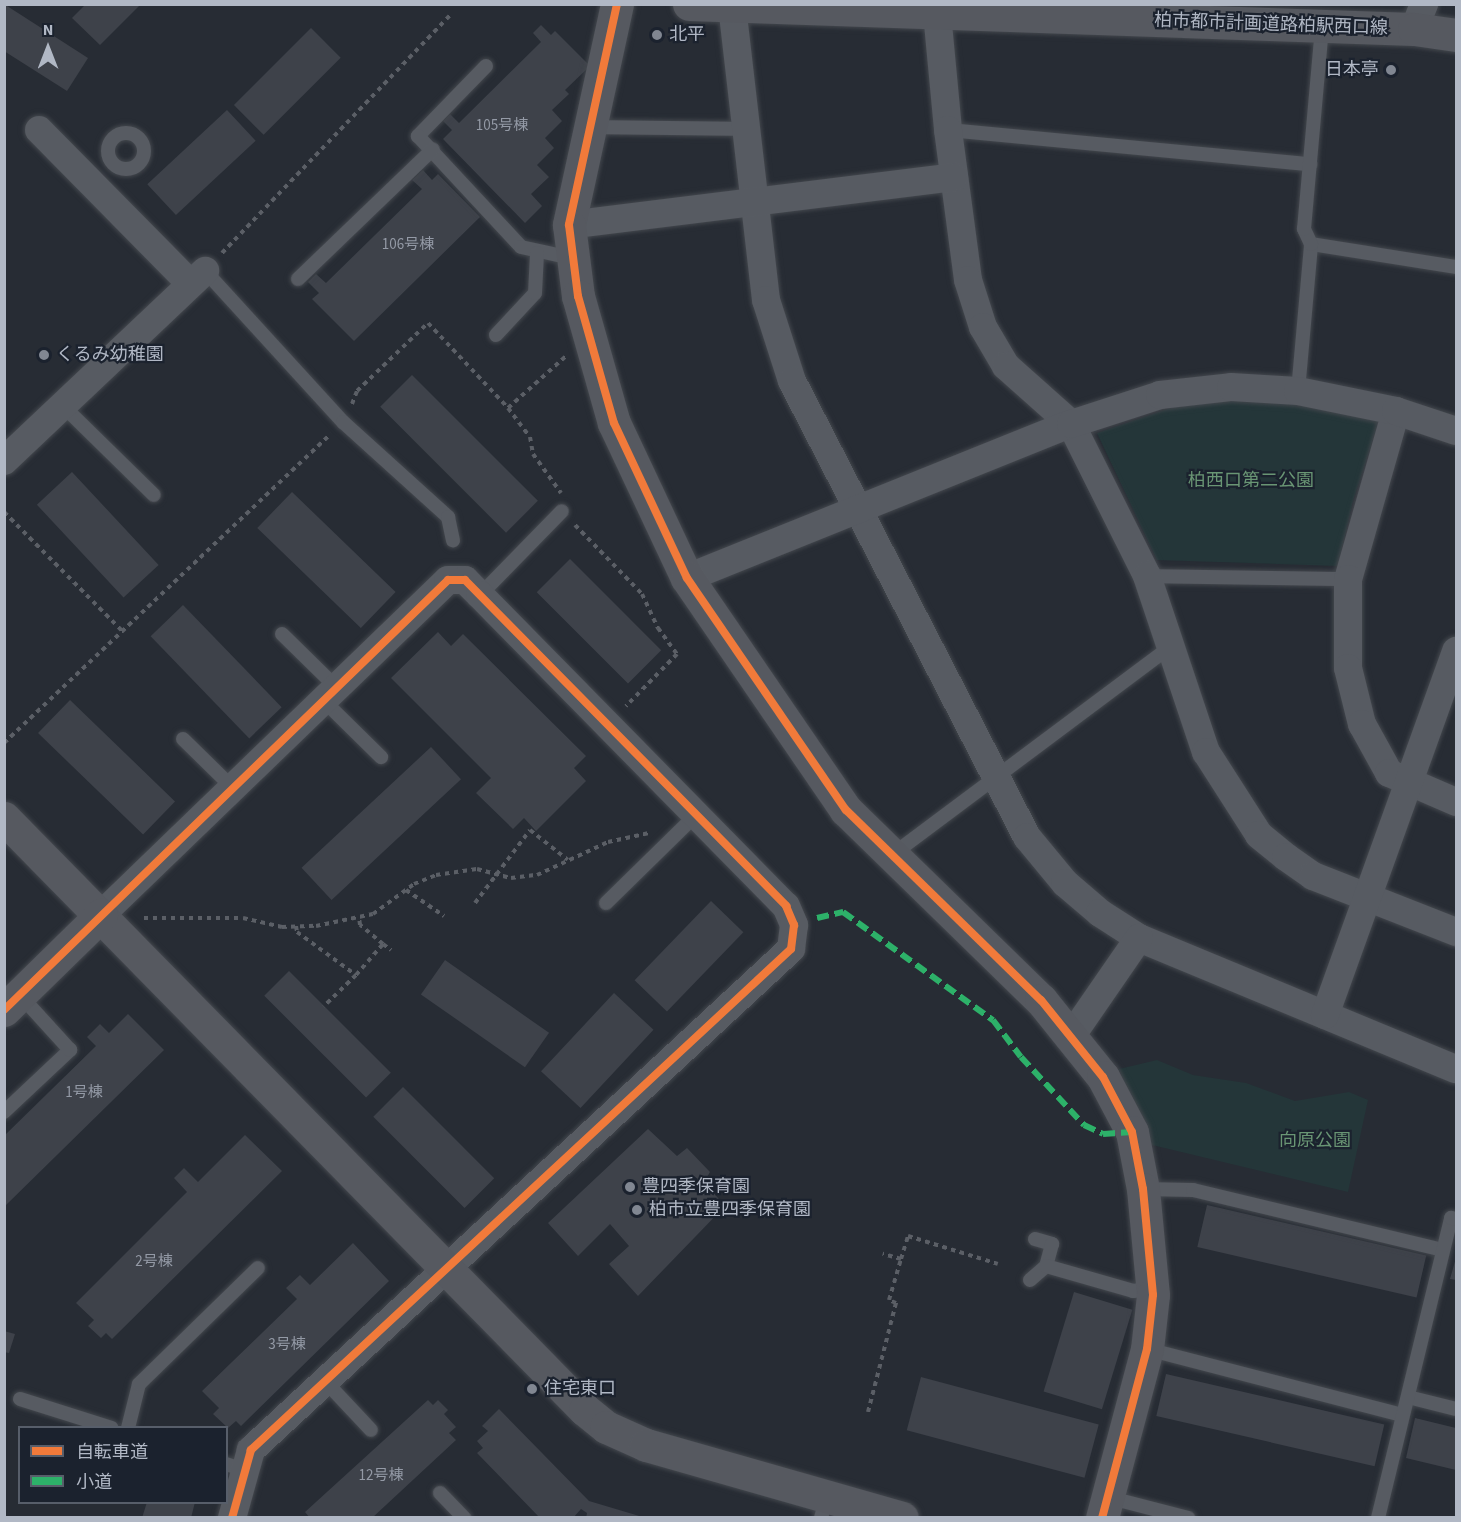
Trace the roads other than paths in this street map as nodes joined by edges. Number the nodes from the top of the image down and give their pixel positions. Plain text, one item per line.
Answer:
1 (617, 4) edge
2 (689, 4) edge
3 (732, 6) junction
4 (863, 7) edge
5 (1051, 11) edge
6 (937, 14) junction
7 (1233, 14) edge
8 (1419, 17) edge
9 (1322, 27) junction
10 (1456, 35) edge
11 (486, 66) dead end
12 (592, 126) junction
13 (747, 129) junction
14 (39, 130) dead end
15 (948, 130) junction
16 (433, 149) junction
17 (113, 164) dead end
18 (1310, 164) junction
19 (954, 177) junction
20 (93, 184) junction
21 (757, 203) junction
22 (569, 225) junction
23 (1311, 244) junction
24 (537, 253) junction
25 (571, 258) junction
26 (1455, 263) edge
27 (198, 278) junction
28 (298, 279) dead end
29 (496, 335) dead end
30 (1299, 390) junction
31 (63, 406) junction
32 (1396, 411) junction
33 (1071, 424) junction
34 (1456, 431) edge
35 (4, 461) edge
36 (154, 495) dead end
37 (562, 511) dead end
38 (858, 512) junction
39 (453, 540) dead end
40 (1147, 576) junction
41 (687, 578) junction
42 (1348, 579) junction
43 (480, 595) junction
44 (282, 634) dead end
45 (1171, 646) junction
46 (1456, 651) edge
47 (329, 692) junction
48 (183, 739) dead end
49 (381, 757) dead end
50 (993, 777) junction
51 (1408, 783) junction
52 (233, 788) junction
53 (1456, 802) edge
54 (697, 814) junction
55 (4, 818) edge
56 (892, 855) junction
57 (1365, 898) junction
58 (606, 903) dead end
59 (110, 926) junction
60 (1456, 932) edge
61 (1139, 938) junction
62 (12, 1002) edge
63 (1325, 1015) junction
64 (1072, 1035) junction
65 (1456, 1069) edge
66 (4, 1112) edge
67 (1143, 1190) junction
68 (1456, 1219) edge
69 (1035, 1239) dead end
70 (1443, 1250) junction
71 (1046, 1266) junction
72 (258, 1268) dead end
73 (447, 1271) junction
74 (1030, 1280) dead end
75 (1153, 1288) junction
76 (1147, 1349) junction
77 (325, 1381) junction
78 (1408, 1397) junction
79 (20, 1399) dead end
80 (1456, 1409) edge
81 (1403, 1415) junction
82 (106, 1426) edge
83 (128, 1426) edge
84 (371, 1430) dead end
85 (236, 1467) edge
86 (440, 1493) dead end
87 (824, 1507) edge
88 (1104, 1507) edge
89 (232, 1518) edge
90 (464, 1518) edge
91 (902, 1518) edge
92 (1188, 1518) edge
93 (1378, 1518) edge

1 - 12 street
2 - 3 street, 柏市都市計画道路柏駅西口線
3 - 4 street, 柏市都市計画道路柏駅西口線
3 - 13 street
4 - 6 street, 柏市都市計画道路柏駅西口線
5 - 6 street, 柏市都市計画道路柏駅西口線
5 - 7 street, 柏市都市計画道路柏駅西口線
6 - 15 street
7 - 9 street, 柏市都市計画道路柏駅西口線
8 - 9 street, 柏市都市計画道路柏駅西口線
8 - 10 street, 柏市都市計画道路柏駅西口線
9 - 18 lane
11 - 16 lane
12 - 13 lane
12 - 22 street
13 - 21 street
14 - 20 street
15 - 18 lane
15 - 19 street
16 - 24 lane
16 - 28 lane
17 - 20 lane
18 - 23 lane
19 - 21 street
19 - 33 street
20 - 27 street
21 - 22 street
21 - 38 street
22 - 25 street
23 - 26 lane
23 - 30 lane
24 - 25 lane
24 - 29 lane
25 - 41 street
27 - 31 street
27 - 39 lane
30 - 32 street
30 - 33 street
31 - 35 street
31 - 36 lane
32 - 34 street
32 - 42 street
33 - 38 street
33 - 40 street
37 - 43 lane
38 - 41 street
38 - 50 street
40 - 42 lane
40 - 45 street
41 - 56 street
42 - 51 street
43 - 47 street
43 - 54 street
44 - 47 lane
45 - 50 lane
45 - 57 street
46 - 51 street
47 - 49 lane
47 - 52 street
48 - 52 lane
50 - 56 lane
50 - 61 street
51 - 53 street
51 - 57 street
52 - 59 street
54 - 58 lane
54 - 73 street
55 - 59 street
56 - 64 street
57 - 60 street
57 - 63 street
59 - 62 street
59 - 73 street
61 - 63 street
61 - 64 street
62 - 66 lane
63 - 65 street
64 - 67 street
67 - 70 lane
67 - 75 street
68 - 70 lane
69 - 71 lane
70 - 78 lane
71 - 74 lane
71 - 75 lane
72 - 83 lane
73 - 77 street
73 - 87 street
75 - 76 street
76 - 81 lane
76 - 88 street
77 - 84 lane
77 - 85 street
78 - 80 lane
78 - 81 lane
79 - 82 lane
81 - 93 lane
85 - 89 street
86 - 90 lane
87 - 91 street
88 - 92 lane

